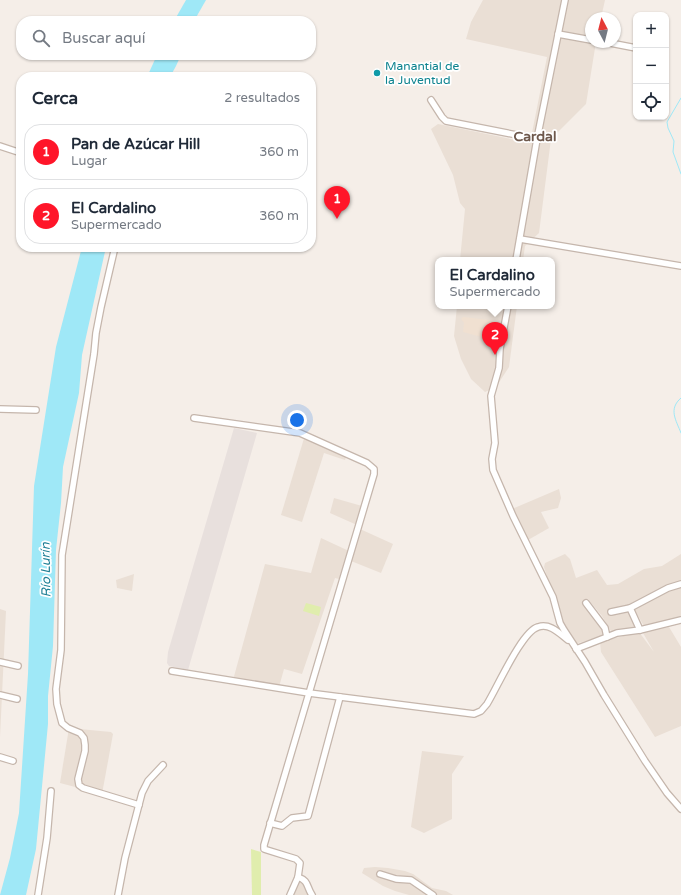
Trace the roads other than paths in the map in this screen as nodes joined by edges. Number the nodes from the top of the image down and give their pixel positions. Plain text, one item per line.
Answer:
1 (565, 0) edge
2 (558, 34) junction
3 (585, 39) edge
4 (621, 45) edge
5 (633, 47) edge
6 (431, 100) dead end
7 (537, 139) junction
8 (0, 146) edge
9 (16, 152) edge
10 (520, 239) junction
11 (114, 252) edge
12 (517, 257) edge
13 (681, 266) edge
14 (507, 309) edge
15 (0, 409) edge
16 (36, 410) dead end
17 (194, 418) dead end
18 (681, 584) edge
19 (586, 603) dead end
20 (630, 608) junction
21 (612, 612) dead end
22 (681, 620) edge
23 (640, 630) junction
24 (607, 637) junction
25 (574, 647) junction
26 (0, 662) edge
27 (18, 666) dead end
28 (172, 671) dead end
29 (309, 693) junction
30 (0, 695) edge
31 (340, 697) junction
32 (17, 699) dead end
33 (0, 757) edge
34 (13, 761) dead end
35 (163, 765) dead end
36 (51, 791) dead end
37 (138, 805) junction
38 (681, 809) edge
39 (270, 823) junction
40 (380, 874) dead end
41 (298, 877) junction
42 (38, 895) edge
43 (118, 895) edge
44 (290, 895) edge
45 (312, 895) edge
46 (433, 895) edge

1 - 2 street
2 - 3 street
2 - 7 street
4 - 5 street
6 - 7 street
7 - 10 street
8 - 9 street
10 - 12 street
10 - 13 street
11 - 37 street
14 - 25 street
15 - 16 street
17 - 29 street
18 - 20 street
19 - 24 street
20 - 21 street
20 - 23 street
22 - 23 street
23 - 24 street
24 - 25 street
25 - 31 street
25 - 38 street
26 - 27 street
28 - 29 street
29 - 31 street
29 - 39 street
30 - 32 street
31 - 39 street
33 - 34 street
35 - 37 street
36 - 42 street
37 - 43 street
39 - 41 street
40 - 46 street
41 - 44 street
41 - 45 street

